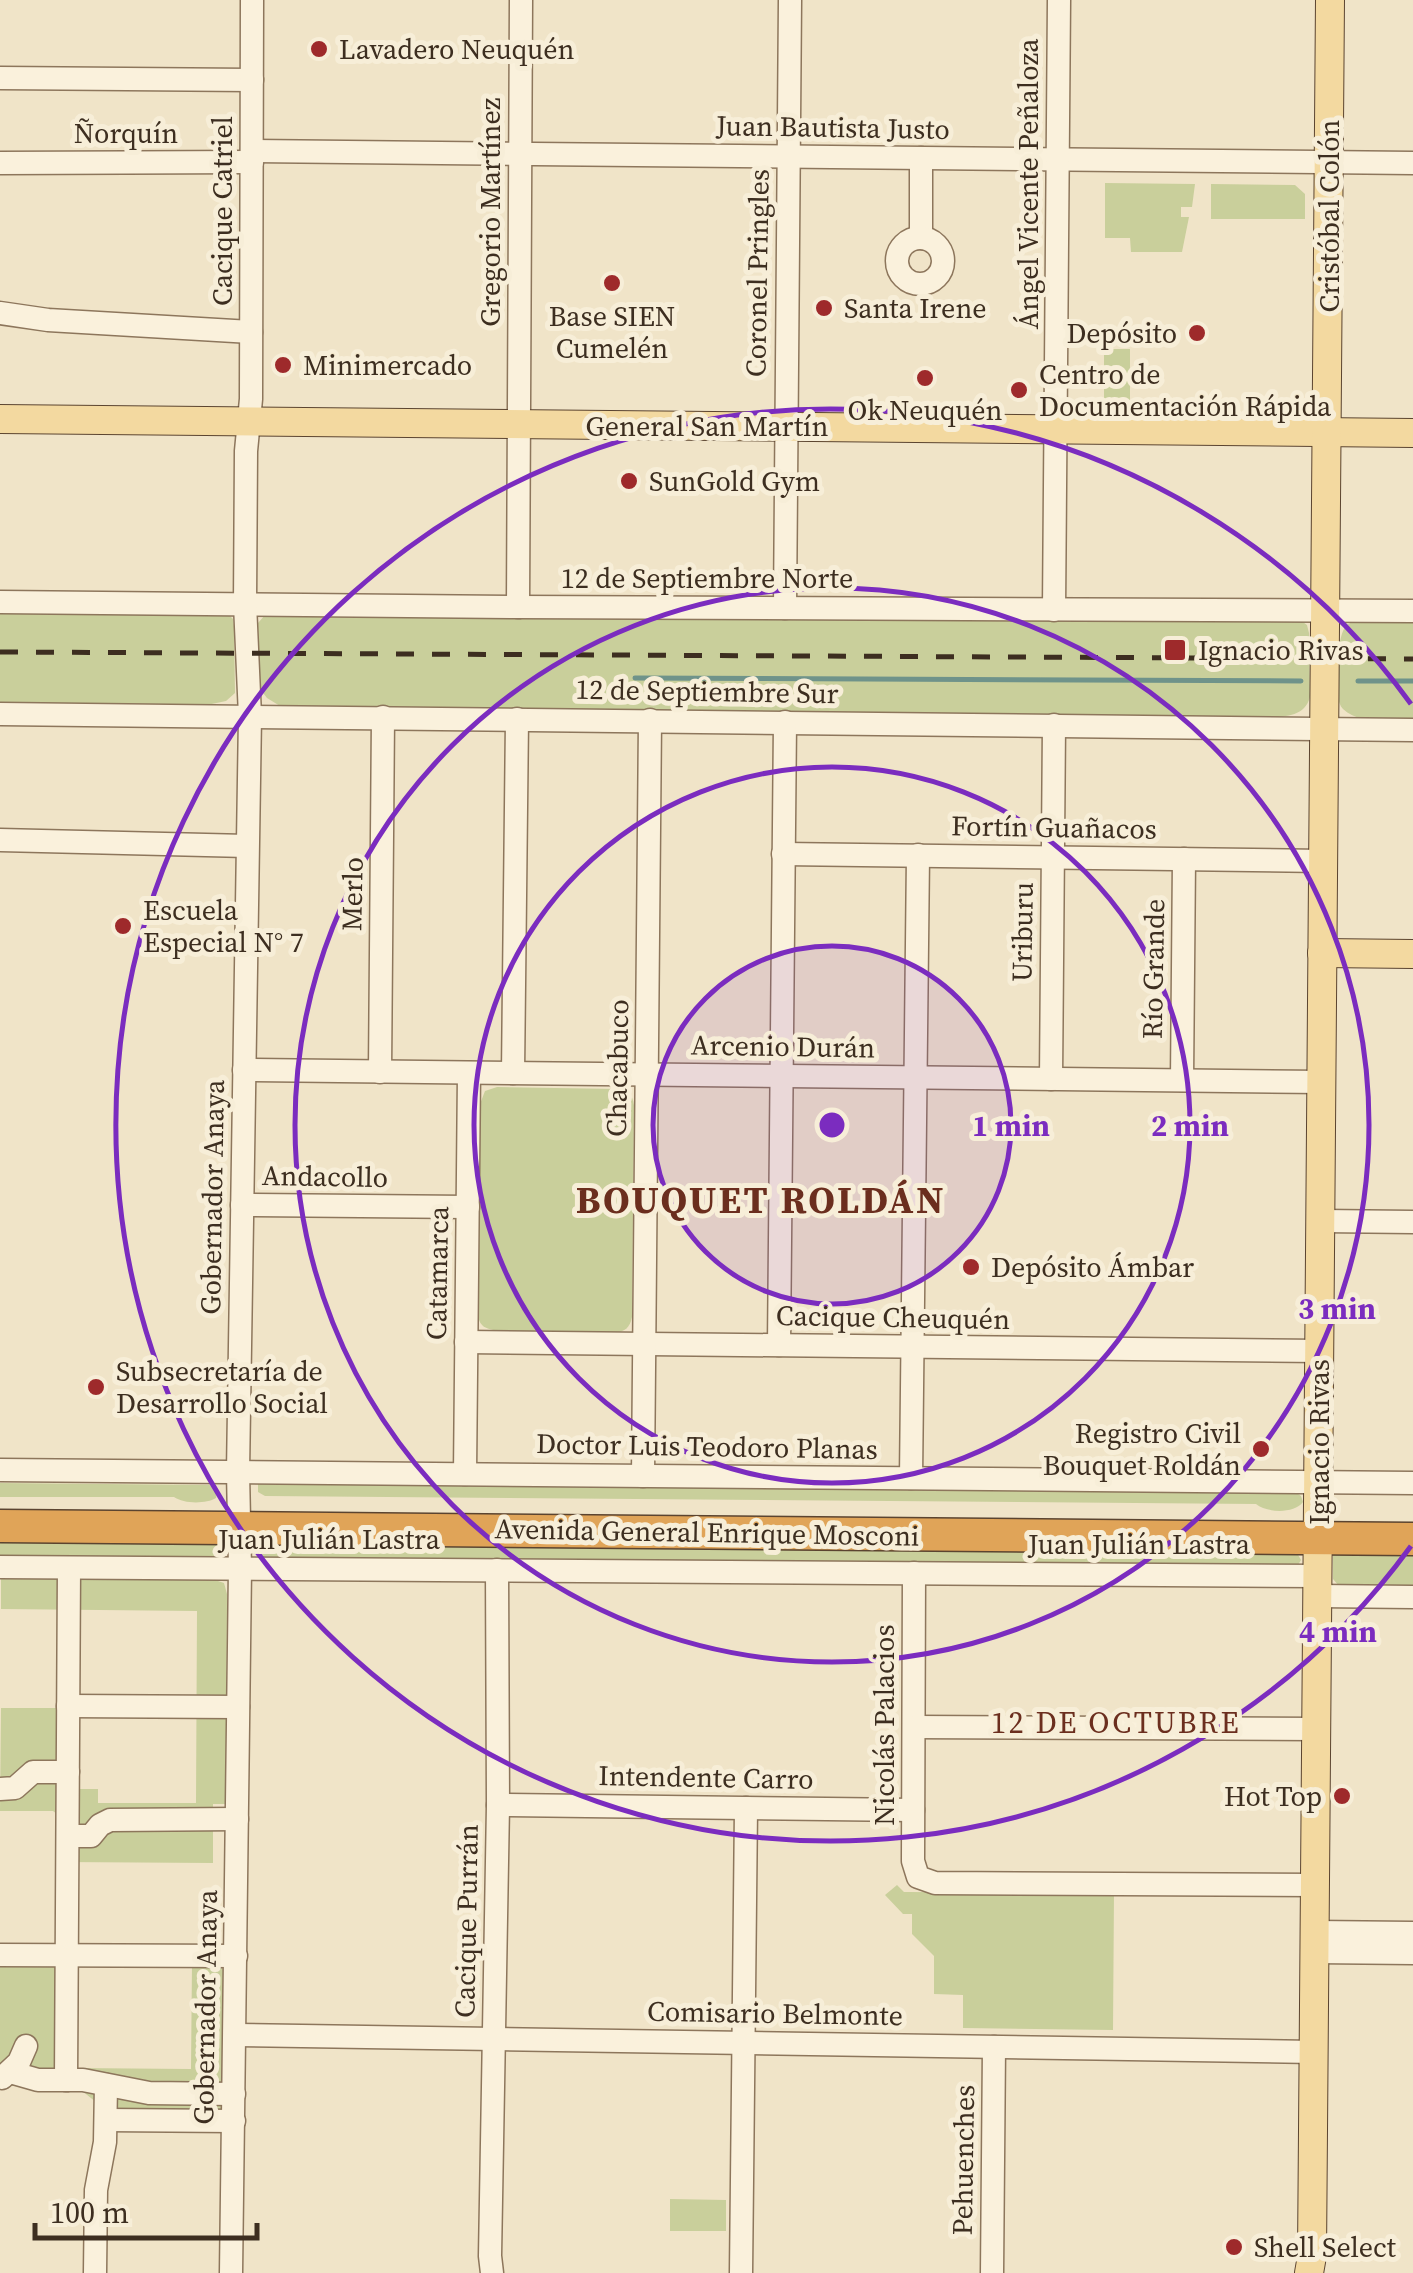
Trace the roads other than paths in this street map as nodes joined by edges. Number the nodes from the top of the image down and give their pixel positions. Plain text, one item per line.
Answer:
1 (252, 0) edge
2 (522, 0) edge
3 (790, 0) edge
4 (1059, 0) edge
5 (1330, 0) edge
6 (0, 78) edge
7 (252, 80) junction
8 (520, 154) junction
9 (789, 156) junction
10 (252, 157) junction
11 (921, 158) junction
12 (1058, 160) junction
13 (1329, 162) junction
14 (0, 163) edge
15 (1413, 163) edge
16 (921, 238) dead end
17 (0, 313) edge
18 (251, 332) junction
19 (0, 420) edge
20 (248, 422) junction
21 (519, 424) junction
22 (786, 426) junction
23 (1056, 429) junction
24 (1328, 431) junction
25 (1413, 433) edge
26 (0, 602) edge
27 (245, 604) junction
28 (518, 607) junction
29 (785, 608) junction
30 (1054, 610) junction
31 (1325, 611) junction
32 (1413, 612) edge
33 (0, 714) edge
34 (250, 716) junction
35 (383, 717) junction
36 (517, 719) junction
37 (650, 720) junction
38 (785, 722) junction
39 (1054, 725) junction
40 (1324, 728) junction
41 (1413, 730) edge
42 (0, 840) edge
43 (248, 846) junction
44 (784, 854) junction
45 (918, 856) junction
46 (1053, 857) junction
47 (1184, 859) junction
48 (1323, 861) junction
49 (1322, 953) junction
50 (1413, 954) edge
51 (244, 1070) junction
52 (380, 1072) junction
53 (469, 1073) junction
54 (514, 1073) junction
55 (647, 1075) junction
56 (781, 1076) junction
57 (916, 1078) junction
58 (1051, 1079) junction
59 (1182, 1080) junction
60 (1322, 1082) junction
61 (242, 1205) junction
62 (468, 1208) junction
63 (1322, 1221) junction
64 (1413, 1222) edge
65 (466, 1342) junction
66 (644, 1344) junction
67 (779, 1345) junction
68 (912, 1347) junction
69 (1320, 1351) junction
70 (0, 1470) edge
71 (238, 1472) junction
72 (465, 1474) junction
73 (642, 1476) junction
74 (911, 1478) junction
75 (1319, 1482) junction
76 (1413, 1483) edge
77 (0, 1508) edge
78 (239, 1519) junction
79 (1413, 1519) edge
80 (0, 1526) edge
81 (1319, 1528) junction
82 (1413, 1539) edge
83 (0, 1568) edge
84 (69, 1568) junction
85 (240, 1568) junction
86 (496, 1570) junction
87 (914, 1573) junction
88 (1318, 1586) junction
89 (1413, 1596) edge
90 (68, 1706) junction
91 (238, 1707) junction
92 (914, 1727) junction
93 (1317, 1729) junction
94 (68, 1772) junction
95 (0, 1789) edge
96 (498, 1804) junction
97 (746, 1808) junction
98 (913, 1810) junction
99 (237, 1819) junction
100 (68, 1836) junction
101 (1316, 1885) junction
102 (1413, 1933) edge
103 (1315, 1942) junction
104 (1413, 1953) edge
105 (0, 1955) edge
106 (67, 1955) junction
107 (236, 1956) junction
108 (235, 2035) junction
109 (493, 2039) junction
110 (744, 2043) junction
111 (26, 2046) dead end
112 (994, 2047) junction
113 (1314, 2052) junction
114 (5, 2076) edge
115 (66, 2080) junction
116 (106, 2085) junction
117 (234, 2094) junction
118 (106, 2120) junction
119 (234, 2122) junction
120 (95, 2273) edge
121 (232, 2273) edge
122 (492, 2273) edge
123 (740, 2273) edge
124 (992, 2273) edge
125 (1310, 2273) edge

1 - 7 street, Cacique Catriel
2 - 8 street, Gregorio Martínez
3 - 9 street, Coronel Pringles
4 - 12 street, Ángel Vicente Peñaloza
5 - 13 main road, Cristóbal Colón
6 - 7 street
7 - 10 street, Cacique Catriel
8 - 9 street, Juan Bautista Justo
8 - 10 street, Juan Bautista Justo
8 - 21 street, Gregorio Martínez
9 - 11 street, Juan Bautista Justo
9 - 22 street, Coronel Pringles
10 - 14 street, Ñorquín
10 - 18 street, Cacique Catriel
11 - 12 street, Juan Bautista Justo
11 - 16 street
12 - 13 street, Juan Bautista Justo
12 - 23 street, Ángel Vicente Peñaloza
13 - 15 street, Juan Bautista Justo
13 - 24 main road, Cristóbal Colón
17 - 18 street
18 - 20 street, Cacique Catriel
19 - 20 main road, General San Martín
20 - 21 main road, General San Martín
20 - 27 street, Gobernador Anaya
21 - 22 main road, General San Martín
21 - 28 street
22 - 23 main road, General San Martín
22 - 29 street, Coronel Pringles
23 - 24 main road, General San Martín
23 - 30 street
24 - 25 main road, General San Martín
24 - 31 main road, Ignacio Rivas
26 - 27 street, 12 de Septiembre Norte
27 - 28 street, 12 de Septiembre Norte
27 - 34 street, Gobernador Anaya
28 - 29 street, 12 de Septiembre Norte
29 - 30 street, 12 de Septiembre Norte
30 - 31 street, 12 de Septiembre Norte
31 - 32 street, 12 de Septiembre Norte
31 - 40 main road, Ignacio Rivas
33 - 34 street, 12 de Septiembre Sur
34 - 35 street, 12 de Septiembre Sur
34 - 43 street, Gobernador Anaya
35 - 36 street, 12 de Septiembre Sur
35 - 52 street, Merlo
36 - 37 street, 12 de Septiembre Sur
36 - 54 street
37 - 38 street, 12 de Septiembre Sur
37 - 55 street, Chacabuco
38 - 39 street, 12 de Septiembre Sur
38 - 44 street
39 - 40 street, 12 de Septiembre Sur
39 - 46 street, Uriburu
40 - 41 street, 12 de Septiembre Sur
40 - 48 main road, Ignacio Rivas
42 - 43 street
43 - 51 street, Gobernador Anaya
44 - 45 street, Fortín Guañacos
44 - 56 street
45 - 46 street, Fortín Guañacos
45 - 57 street
46 - 47 street, Fortín Guañacos
46 - 58 street, Uriburu
47 - 48 street, Fortín Guañacos
47 - 59 street, Río Grande
48 - 49 main road, Ignacio Rivas
49 - 50 main road
49 - 60 main road, Ignacio Rivas
51 - 52 street, Arcenio Durán
51 - 61 street, Gobernador Anaya
52 - 53 street, Arcenio Durán
53 - 54 street, Arcenio Durán
53 - 62 street, Catamarca
54 - 55 street, Arcenio Durán
55 - 56 street, Arcenio Durán
55 - 66 street, Chacabuco
56 - 57 street, Arcenio Durán
56 - 67 street
57 - 58 street, Arcenio Durán
57 - 68 street
58 - 59 street, Arcenio Durán
59 - 60 street, Arcenio Durán
60 - 63 main road, Ignacio Rivas
61 - 62 street, Andacollo
61 - 71 street, Gobernador Anaya
62 - 65 street, Catamarca
63 - 64 street
63 - 69 main road, Ignacio Rivas
65 - 66 street, Cacique Cheuquén
65 - 72 street, Catamarca
66 - 67 street, Cacique Cheuquén
66 - 73 street, Chacabuco
67 - 68 street, Cacique Cheuquén
68 - 69 street, Cacique Cheuquén
68 - 74 street
69 - 75 main road, Ignacio Rivas
70 - 71 street, Doctor Luis Teodoro Planas
71 - 72 street, Doctor Luis Teodoro Planas
71 - 78 street, Gobernador Anaya
72 - 73 street, Doctor Luis Teodoro Planas
73 - 74 street, Doctor Luis Teodoro Planas
74 - 75 street, Doctor Luis Teodoro Planas
75 - 76 street, Doctor Luis Teodoro Planas
75 - 81 main road, Ignacio Rivas
77 - 78 highway, Avenida General Enrique Mosconi
78 - 80 highway, Avenida General Enrique Mosconi
78 - 81 highway, Avenida General Enrique Mosconi
78 - 85 street, Gobernador Anaya
79 - 81 highway, Avenida General Enrique Mosconi
81 - 82 highway, Avenida General Enrique Mosconi
81 - 88 main road, Ignacio Rivas
83 - 84 street, Juan Julián Lastra
84 - 85 street, Juan Julián Lastra
84 - 90 street
85 - 86 street, Juan Julián Lastra
85 - 91 street, Gobernador Anaya
86 - 87 street, Juan Julián Lastra
86 - 96 street, Cacique Purrán
87 - 88 street, Juan Julián Lastra
87 - 92 street, Nicolás Palacios
88 - 89 street, Juan Julián Lastra
88 - 93 main road, Ignacio Rivas
90 - 91 street
90 - 94 street
91 - 99 street, Gobernador Anaya
92 - 93 street
92 - 98 street, Nicolás Palacios
93 - 101 main road, Ignacio Rivas
94 - 95 street
94 - 100 street
96 - 97 street, Intendente Carro
96 - 109 street, Cacique Purrán
97 - 98 street, Intendente Carro
97 - 110 street
98 - 101 street, Nicolás Palacios
99 - 100 street
99 - 107 street, Gobernador Anaya
100 - 106 street
101 - 103 main road, Ignacio Rivas
102 - 103 street
103 - 104 street
103 - 113 main road, Ignacio Rivas
105 - 106 street
106 - 107 street
106 - 115 street
107 - 108 street, Gobernador Anaya
108 - 109 street, Comisario Belmonte
108 - 117 street, Gobernador Anaya
109 - 110 street, Comisario Belmonte
109 - 122 street, Cacique Purrán
110 - 112 street, Comisario Belmonte
110 - 123 street
111 - 114 street
112 - 113 street, Comisario Belmonte
112 - 124 street, Pehuenches
113 - 125 main road, Ignacio Rivas
114 - 115 street
115 - 116 street
116 - 117 street
116 - 118 street
117 - 119 street, Gobernador Anaya
118 - 119 street
118 - 120 street
119 - 121 street, Gobernador Anaya

